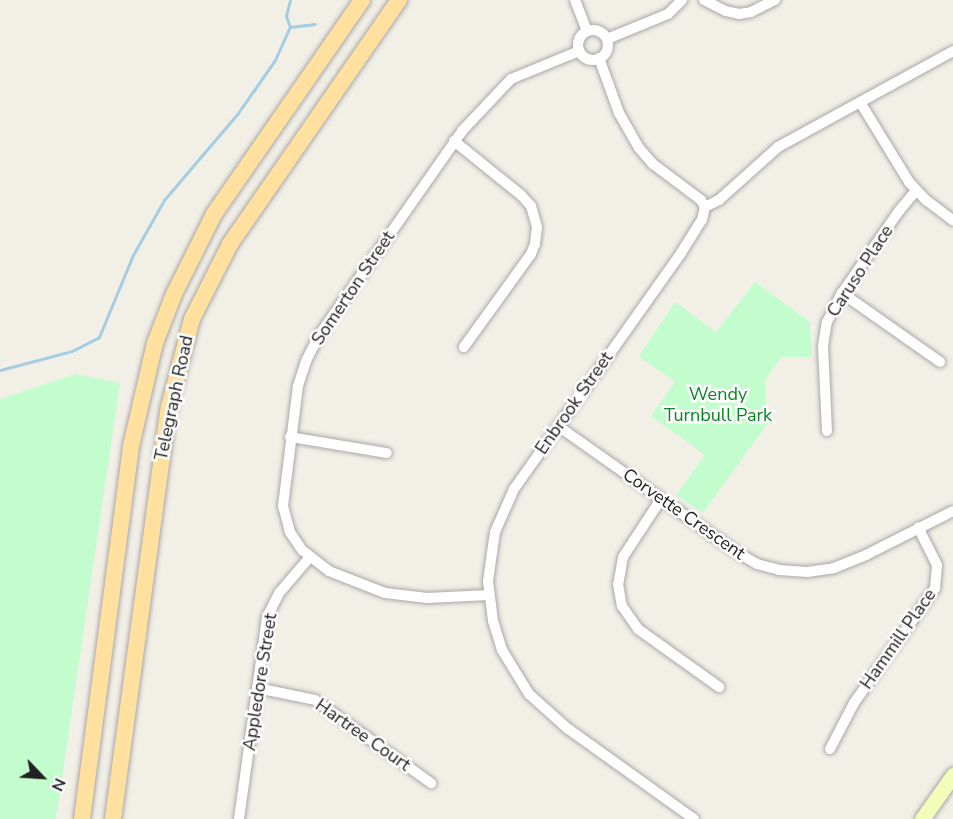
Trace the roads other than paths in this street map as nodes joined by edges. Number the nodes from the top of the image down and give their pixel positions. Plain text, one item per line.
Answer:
1 (362, 0) edge
2 (399, 0) edge
3 (575, 0) edge
4 (682, 0) edge
5 (704, 0) edge
6 (775, 0) edge
7 (587, 32) junction
8 (607, 39) junction
9 (579, 51) junction
10 (953, 51) edge
11 (599, 58) junction
12 (860, 102) junction
13 (454, 141) junction
14 (916, 191) junction
15 (705, 207) junction
16 (953, 220) edge
17 (842, 292) junction
18 (464, 347) dead end
19 (940, 362) dead end
20 (558, 426) junction
21 (827, 431) dead end
22 (290, 437) junction
23 (387, 453) dead end
24 (661, 499) junction
25 (953, 511) edge
26 (918, 527) junction
27 (310, 557) junction
28 (489, 595) junction
29 (720, 687) dead end
30 (257, 688) junction
31 (830, 749) dead end
32 (953, 775) edge
33 (431, 783) dead end
34 (82, 819) edge
35 (113, 819) edge
36 (239, 819) edge
37 (694, 819) edge
38 (922, 819) edge

1 - 34 main road, Telegraph Road
2 - 35 main road, Telegraph Road
3 - 7 street
4 - 8 street
5 - 6 street
7 - 8 street
7 - 9 street
8 - 11 street
9 - 11 street
9 - 13 street, Somerton Street
10 - 12 street
11 - 15 street
12 - 14 street
12 - 15 street
13 - 18 street
13 - 22 street, Somerton Street
14 - 16 street
14 - 17 street, Caruso Place
15 - 20 street, Enbrook Street
17 - 19 street
17 - 21 street, Caruso Place
20 - 24 street, Corvette Crescent
20 - 28 street, Enbrook Street
22 - 23 street
22 - 27 street, Somerton Street
24 - 26 street, Corvette Crescent
24 - 29 street
25 - 26 street, Corvette Crescent
26 - 31 street, Hammill Place
27 - 28 street, Somerton Street
27 - 30 street, Appledore Street
28 - 37 street, Enbrook Street
30 - 33 street, Hartree Court
30 - 36 street, Appledore Street
32 - 38 street

